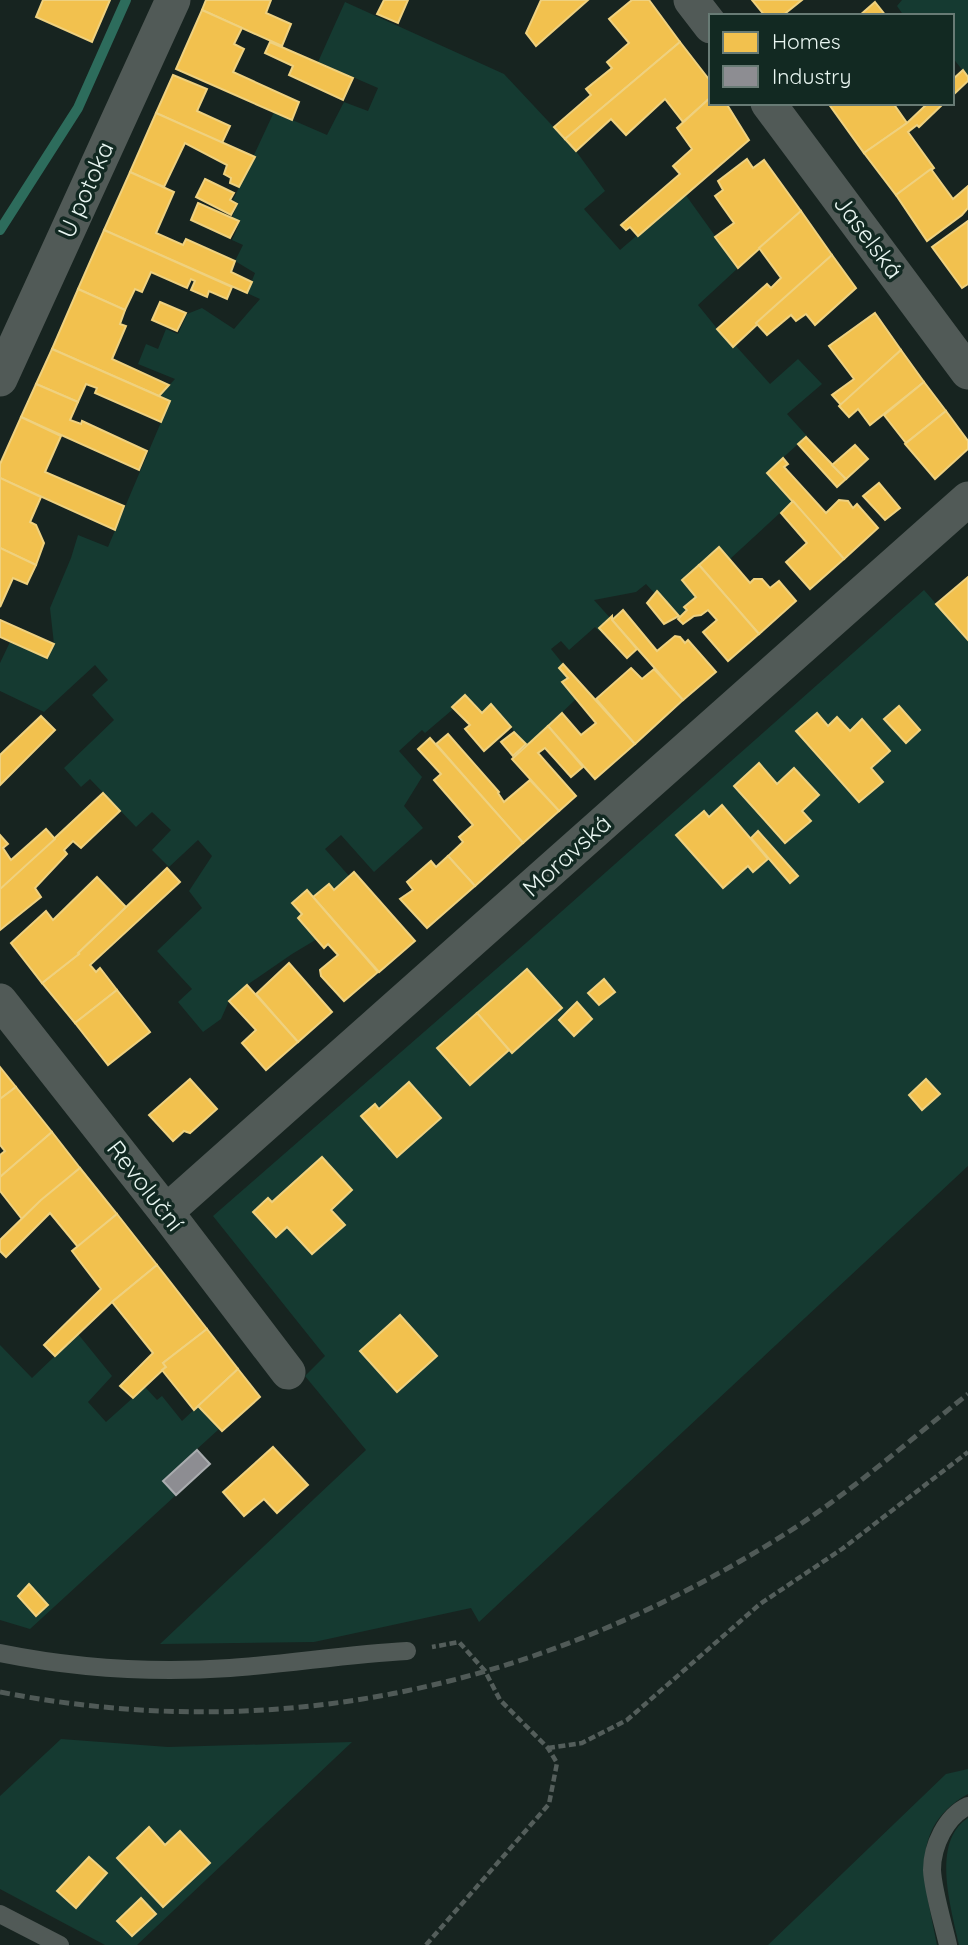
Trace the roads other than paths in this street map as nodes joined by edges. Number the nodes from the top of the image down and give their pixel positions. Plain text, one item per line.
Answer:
1 (173, 0) edge
2 (691, 0) edge
3 (709, 23) edge
4 (769, 105) edge
5 (968, 372) edge
6 (0, 379) edge
7 (968, 499) edge
8 (0, 1001) edge
9 (166, 1212) junction
10 (288, 1372) dead end
11 (407, 1651) road end
12 (0, 1653) edge
13 (968, 1806) edge
14 (0, 1914) edge
15 (60, 1945) edge
16 (948, 1945) edge

1 - 6 street, U potoka
2 - 3 street
4 - 5 street, Jaselská
7 - 9 street, Moravská
8 - 9 street, Revoluční
9 - 10 street, Revoluční
11 - 12 lane
13 - 16 lane
14 - 15 lane

